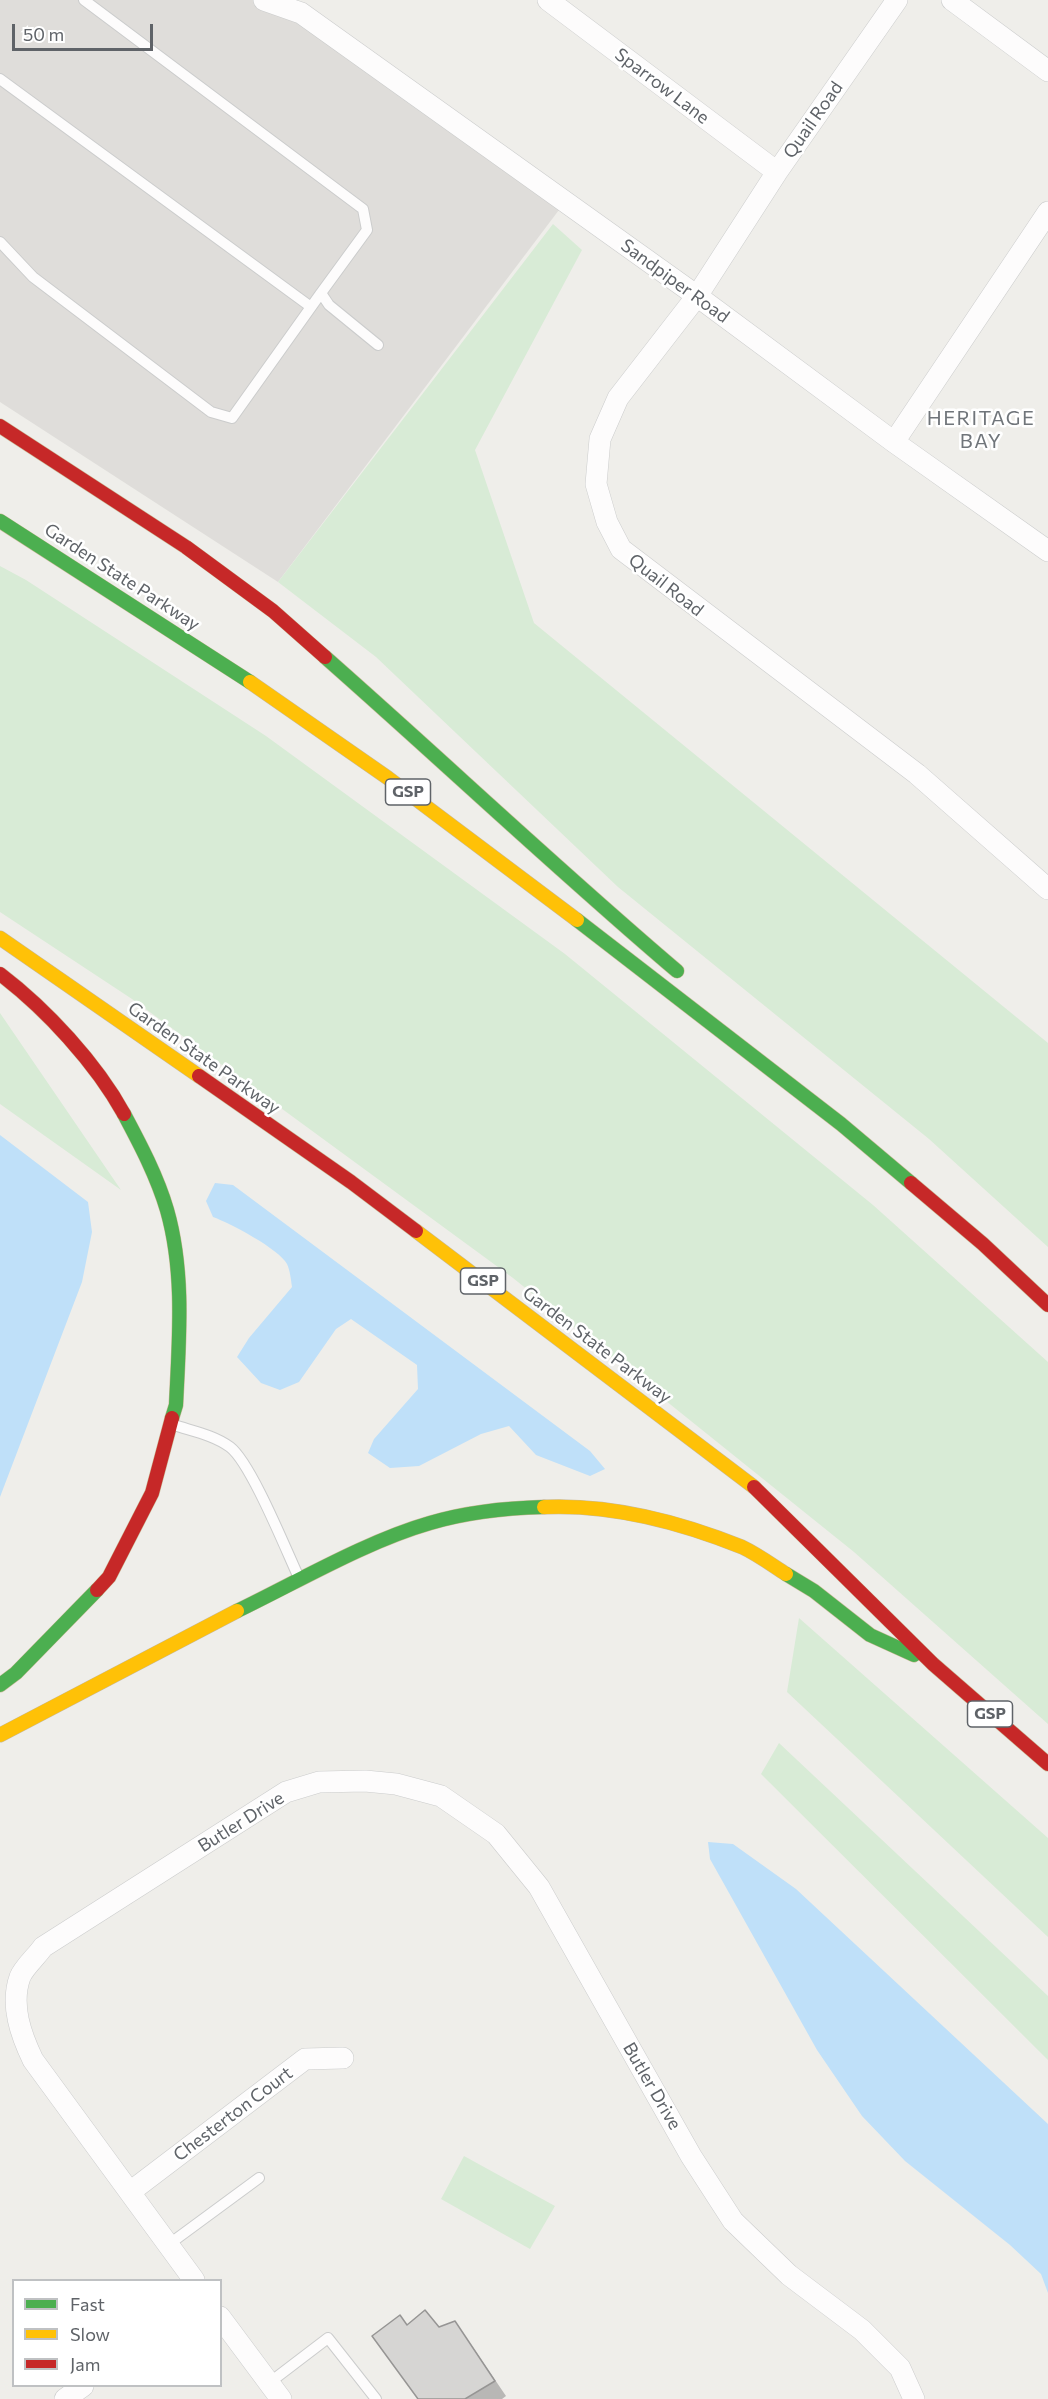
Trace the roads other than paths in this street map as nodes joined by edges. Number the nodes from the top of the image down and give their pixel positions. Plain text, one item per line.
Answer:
1 (84, 0) edge
2 (264, 0) edge
3 (548, 0) edge
4 (897, 0) edge
5 (952, 0) edge
6 (301, 4) edge
7 (1048, 71) edge
8 (0, 79) edge
9 (777, 172) junction
10 (1048, 212) edge
11 (1, 244) edge
12 (321, 293) junction
13 (697, 296) junction
14 (311, 307) junction
15 (378, 345) dead end
16 (0, 426) edge
17 (894, 442) junction
18 (0, 521) edge
19 (1048, 551) edge
20 (1048, 889) edge
21 (0, 938) edge
22 (0, 974) edge
23 (688, 980) dead end
24 (762, 1045) dead end
25 (798, 1089) junction
26 (1048, 1305) edge
27 (171, 1424) junction
28 (300, 1580) junction
29 (933, 1664) junction
30 (0, 1684) edge
31 (0, 1735) edge
32 (1048, 1764) edge
33 (343, 2058) dead end
34 (259, 2178) dead end
35 (130, 2192) junction
36 (168, 2245) junction
37 (193, 2279) edge
38 (222, 2320) edge
39 (80, 2387) edge
40 (275, 2391) edge
41 (65, 2399) edge
42 (376, 2399) edge
43 (914, 2399) edge

1 - 12 lane
2 - 6 street, Sandpiper Road
3 - 9 street, Sparrow Lane
4 - 9 street, Quail Road
5 - 7 street
6 - 13 street, Sandpiper Road
8 - 14 lane
9 - 13 street, Quail Road
10 - 17 street
11 - 14 lane
12 - 14 lane
12 - 15 lane
13 - 17 street, Sandpiper Road
13 - 20 street, Quail Road
16 - 23 highway
17 - 19 street, Sandpiper Road
18 - 25 highway, Garden State Parkway / GSP
21 - 29 highway, Garden State Parkway / GSP
22 - 27 highway
24 - 25 highway
25 - 26 highway, Garden State Parkway / GSP
27 - 28 lane
27 - 30 highway
28 - 29 highway
28 - 31 highway
29 - 32 highway, Garden State Parkway / GSP
33 - 35 street, Chesterton Court
34 - 36 lane
35 - 36 street, Butler Drive
35 - 43 street, Butler Drive
36 - 37 street, Butler Drive
38 - 40 street
39 - 41 street
40 - 42 lane

